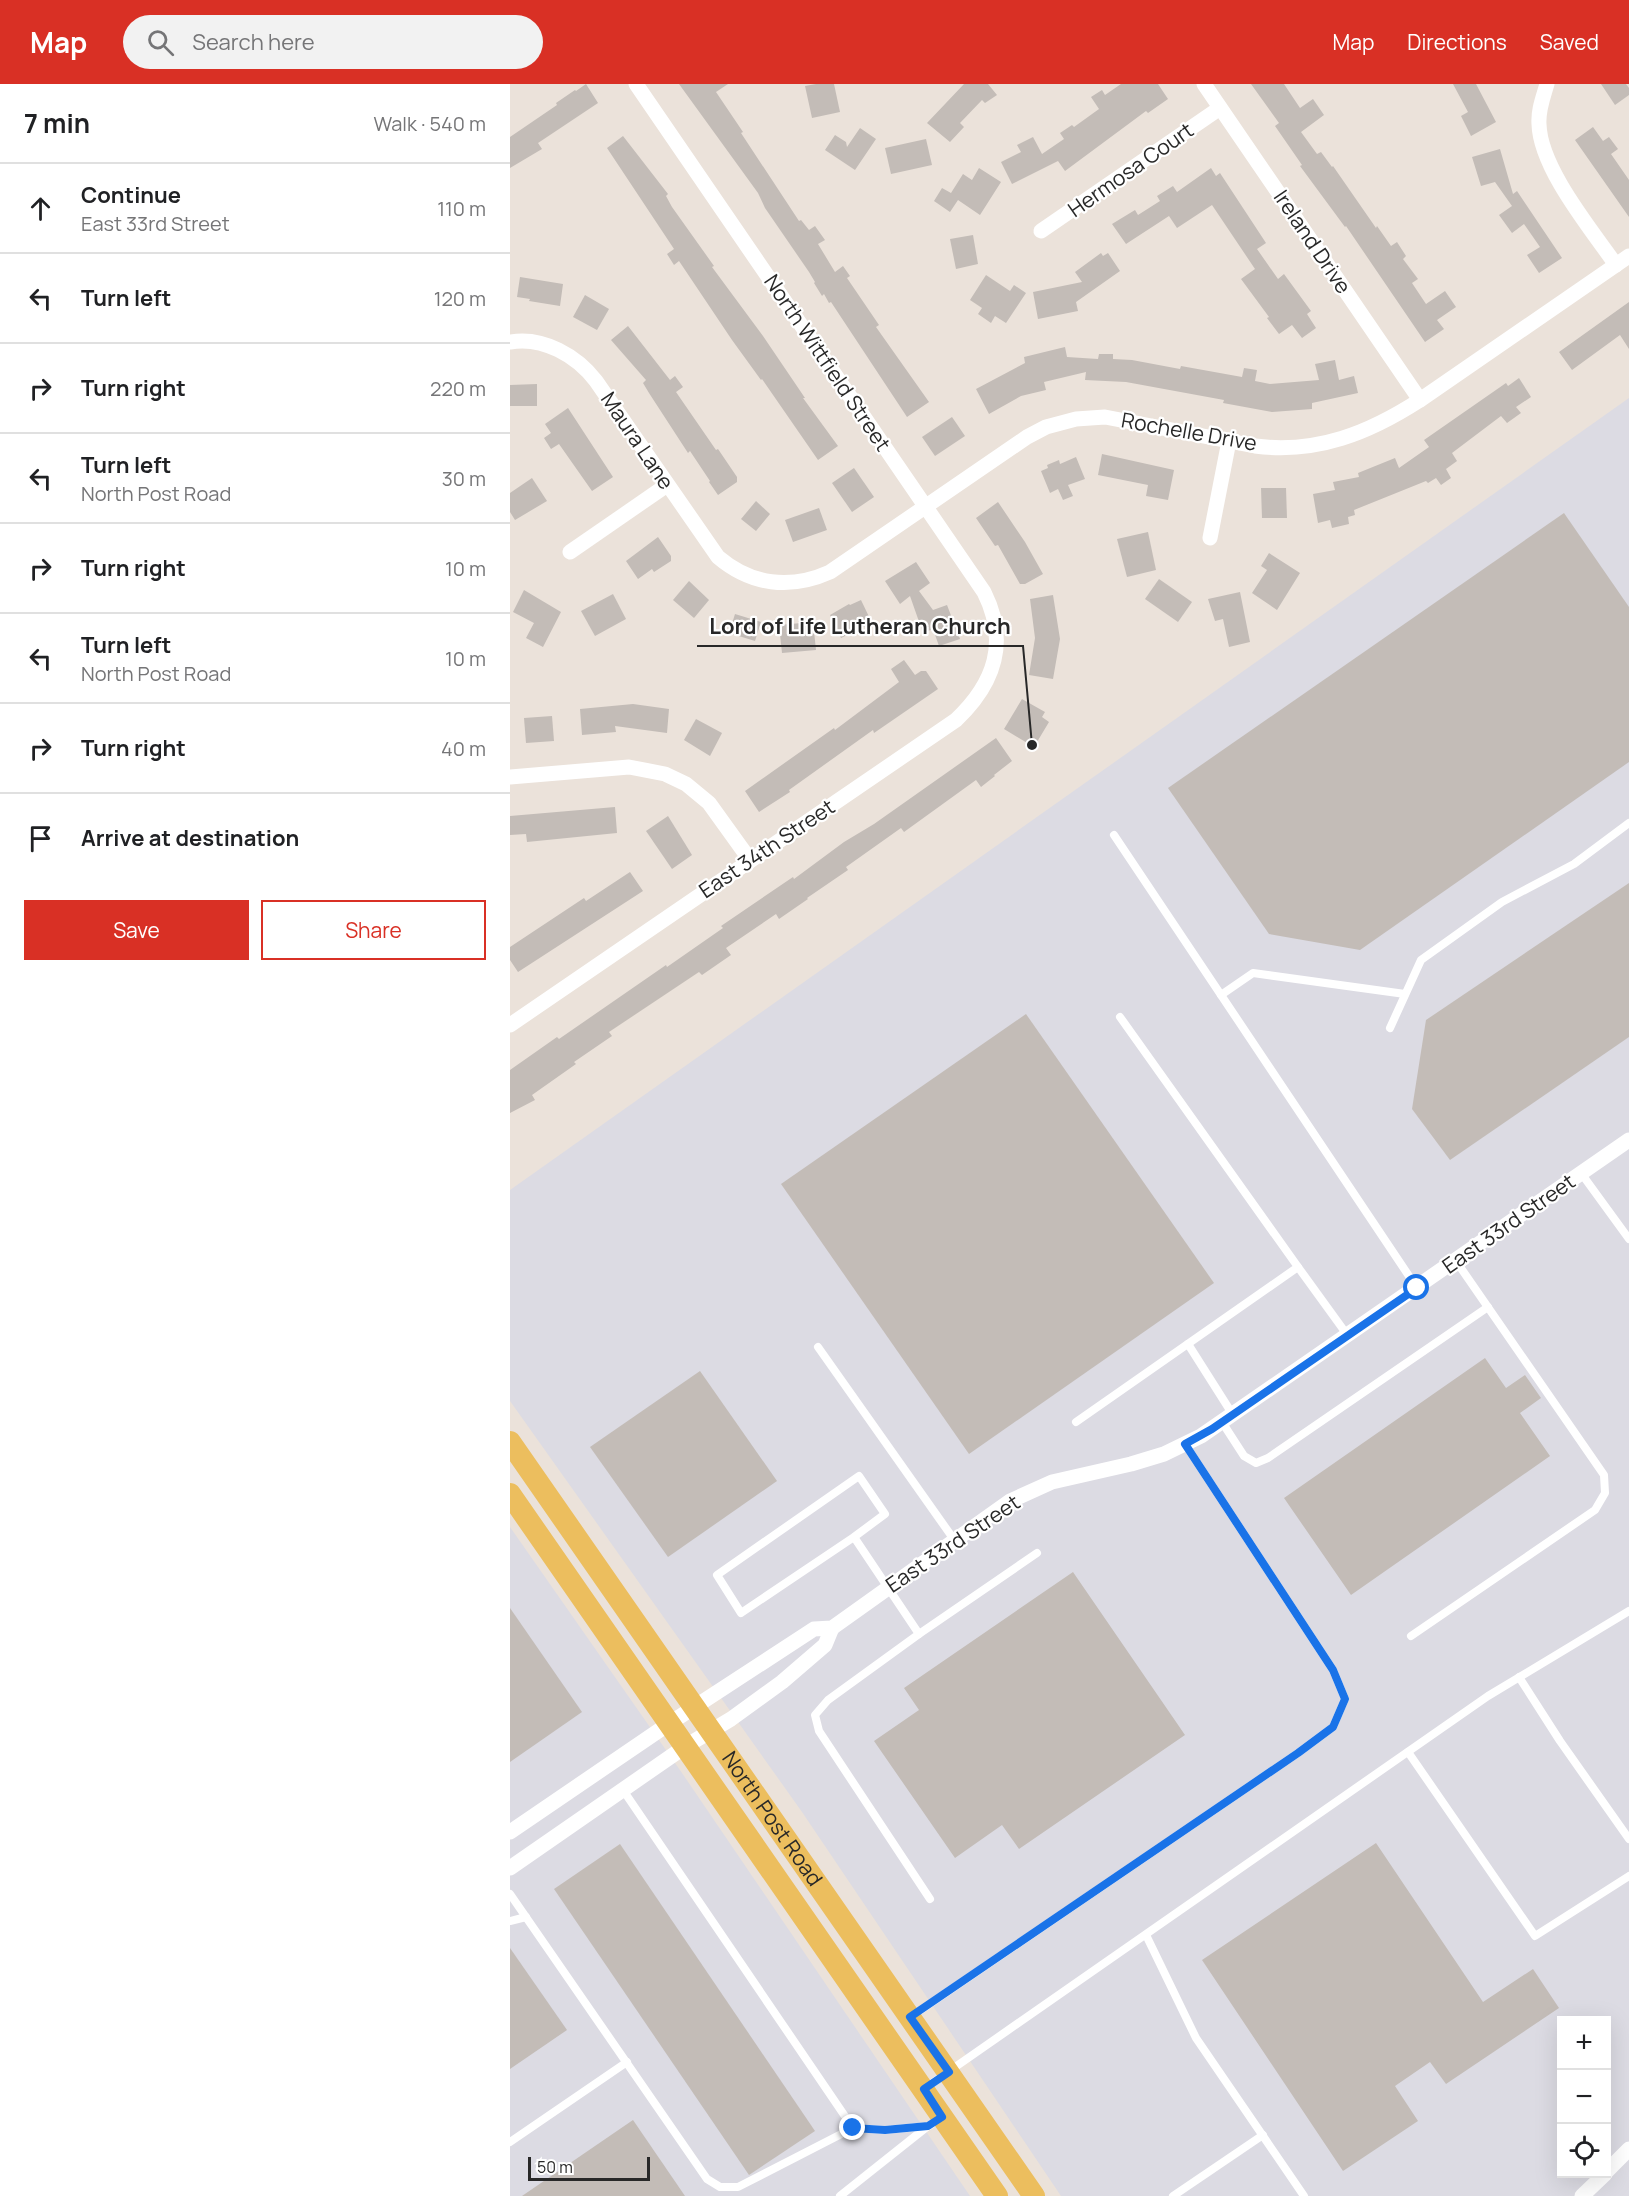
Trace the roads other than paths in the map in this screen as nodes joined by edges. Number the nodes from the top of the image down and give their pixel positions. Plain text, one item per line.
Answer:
1 (636, 84) edge
2 (1204, 84) edge
3 (1547, 84) edge
4 (1220, 108) junction
5 (1041, 231) dead end
6 (1629, 256) edge
7 (1616, 265) junction
8 (510, 342) edge
9 (1420, 400) junction
10 (1229, 441) junction
11 (667, 485) junction
12 (926, 506) junction
13 (1210, 538) dead end
14 (570, 552) dead end
15 (743, 574) joint
16 (995, 650) joint
17 (510, 777) edge
18 (1629, 823) edge
19 (1114, 835) dead end
20 (750, 860) junction
21 (1405, 994) junction
22 (1221, 995) junction
23 (1120, 1017) dead end
24 (510, 1025) edge
25 (1390, 1028) dead end
26 (1629, 1140) edge
27 (1581, 1173) junction
28 (1629, 1239) edge
29 (1456, 1261) junction
30 (1298, 1267) junction
31 (1417, 1288) junction
32 (1488, 1307) junction
33 (1348, 1336) junction
34 (1188, 1344) junction
35 (818, 1347) dead end
36 (1228, 1419) junction
37 (1076, 1422) dead end
38 (510, 1442) edge
39 (1185, 1444) junction
40 (510, 1494) edge
41 (854, 1537) junction
42 (955, 1541) junction
43 (1037, 1553) dead end
44 (888, 1588) junction
45 (1629, 1611) edge
46 (832, 1628) junction
47 (919, 1634) junction
48 (1411, 1636) dead end
49 (1519, 1677) junction
50 (695, 1707) junction
51 (670, 1723) junction
52 (712, 1731) junction
53 (686, 1746) junction
54 (1408, 1752) junction
55 (623, 1790) junction
56 (510, 1832) edge
57 (1629, 1839) edge
58 (510, 1868) edge
59 (1629, 1876) edge
60 (510, 1894) edge
61 (930, 1899) dead end
62 (526, 1917) junction
63 (510, 1921) edge
64 (1146, 1935) junction
65 (910, 2017) junction
66 (627, 2062) junction
67 (949, 2072) junction
68 (924, 2089) junction
69 (935, 2121) junction
70 (853, 2128) junction
71 (1263, 2135) junction
72 (510, 2142) edge
73 (1629, 2149) edge
74 (1611, 2168) edge
75 (1601, 2178) edge
76 (840, 2196) edge
77 (997, 2196) edge
78 (1034, 2196) edge
79 (1173, 2196) edge
80 (1304, 2196) edge
81 (1582, 2196) edge

1 - 12 street, North Wittfield Street
2 - 4 street, Ireland Drive
3 - 7 street
4 - 5 street, Hermosa Court
4 - 9 street, Ireland Drive
6 - 7 street, Rochelle Drive
7 - 9 street, Rochelle Drive
8 - 11 street, Maura Lane
9 - 10 street, Rochelle Drive
10 - 12 street, Rochelle Drive
10 - 13 street
11 - 14 street
11 - 15 street, Maura Lane
12 - 15 street, Rochelle Drive
12 - 16 street, North Wittfield Street
16 - 20 street, East 34th Street
17 - 20 street
18 - 21 lane
19 - 22 lane
20 - 24 street, East 34th Street
21 - 22 lane
21 - 25 lane
22 - 31 lane
23 - 30 lane
26 - 27 street, East 33rd Street
27 - 28 lane
27 - 29 street, East 33rd Street
29 - 31 street, East 33rd Street
29 - 32 lane
30 - 33 lane
30 - 34 lane
31 - 33 street, East 33rd Street
32 - 36 lane
32 - 48 lane
33 - 36 street, East 33rd Street
34 - 36 lane
34 - 37 lane
35 - 42 lane
36 - 39 street, East 33rd Street
38 - 50 main road, North Post Road
39 - 42 street, East 33rd Street
39 - 65 lane
40 - 51 main road, North Post Road
41 - 41 lane
41 - 44 lane
42 - 44 street, East 33rd Street
43 - 47 lane
44 - 46 street, East 33rd Street
44 - 47 lane
45 - 49 lane
46 - 50 street, East 33rd Street
46 - 52 street, East 33rd Street
47 - 61 lane
49 - 54 lane
49 - 57 lane
50 - 51 street, East 33rd Street
50 - 52 main road, North Post Road
51 - 53 main road, North Post Road
51 - 56 street, East 33rd Street
52 - 53 street, East 33rd Street
52 - 65 main road, North Post Road
53 - 55 street, East 33rd Street
53 - 68 main road, North Post Road
54 - 59 lane
54 - 64 lane
55 - 58 street, East 33rd Street
55 - 70 lane
60 - 62 lane
62 - 63 lane
62 - 66 lane
64 - 67 lane
64 - 71 lane
65 - 67 main road, North Post Road
66 - 70 lane
66 - 72 lane
67 - 68 lane
67 - 78 main road, North Post Road
68 - 69 main road, North Post Road
69 - 70 lane
69 - 76 lane
69 - 77 main road, North Post Road
71 - 79 lane
71 - 80 lane
73 - 74 street
75 - 81 street

